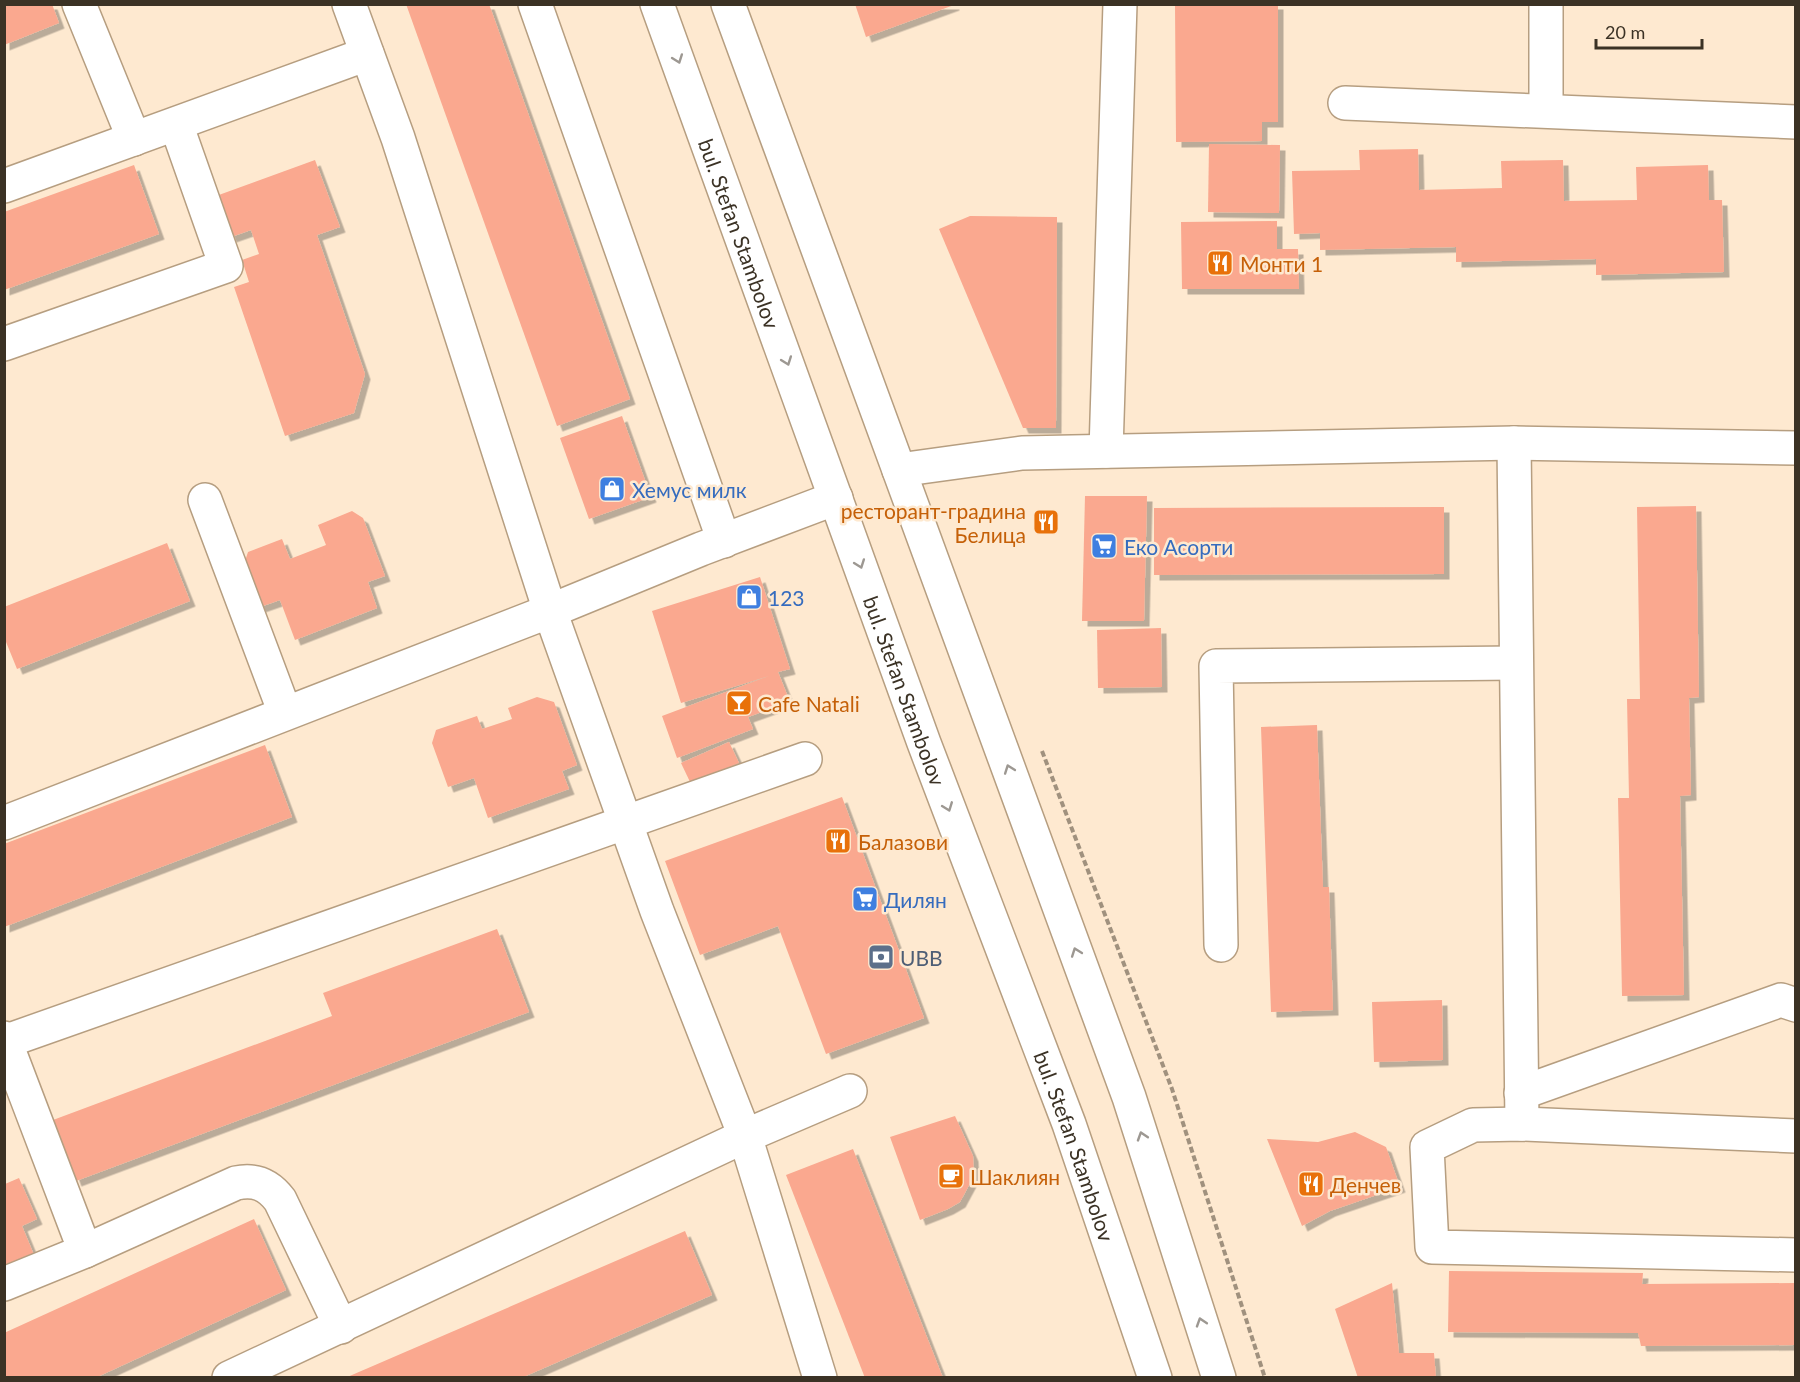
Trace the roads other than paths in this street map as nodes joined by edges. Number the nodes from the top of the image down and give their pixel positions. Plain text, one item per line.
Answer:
1 (79, 4) edge
2 (349, 4) edge
3 (535, 4) edge
4 (657, 4) edge
5 (728, 4) edge
6 (1120, 4) edge
7 (1546, 4) edge
8 (367, 54) junction
9 (1345, 103) dead end
10 (1546, 110) junction
11 (1796, 122) edge
12 (176, 124) junction
13 (134, 140) junction
14 (4, 186) edge
15 (4, 344) edge
16 (1514, 443) junction
17 (1796, 448) edge
18 (1106, 451) junction
19 (899, 470) junction
20 (836, 498) junction
21 (205, 500) dead end
22 (724, 541) junction
23 (550, 611) junction
24 (1516, 663) junction
25 (285, 713) junction
26 (805, 759) dead end
27 (624, 822) junction
28 (4, 823) edge
29 (1221, 945) dead end
30 (1796, 1005) edge
31 (5, 1041) edge
32 (850, 1091) dead end
33 (1521, 1093) junction
34 (1522, 1125) junction
35 (745, 1136) junction
36 (1796, 1136) edge
37 (85, 1251) junction
38 (1796, 1255) edge
39 (4, 1284) edge
40 (341, 1327) junction
41 (279, 1367) edge
42 (229, 1377) edge
43 (820, 1377) edge
44 (1155, 1377) edge
45 (1219, 1377) edge

1 - 13 street
2 - 8 street
3 - 22 street
4 -> 20 street, bul. Stefan Stambolov
5 - 19 street
6 - 18 street
7 - 10 street
8 - 12 street
8 - 23 street
9 - 10 street
10 - 11 street
12 - 13 street
12 - 15 street
13 - 14 street
16 - 17 street
16 - 18 street
16 - 24 street
18 - 19 street
45 -> 19 street
20 - 22 street
20 -> 44 street, bul. Stefan Stambolov
21 - 25 street
22 - 23 street
23 - 25 street
23 - 27 street
24 - 29 street
24 - 33 street
25 - 28 street
26 - 27 street
27 - 31 street
27 - 35 street
30 - 33 street
31 - 37 street
32 - 35 street
33 - 34 street
34 - 36 street
34 - 38 street
35 - 40 street
35 - 43 street
37 - 39 street
37 - 40 street
40 - 41 street
41 - 42 street

